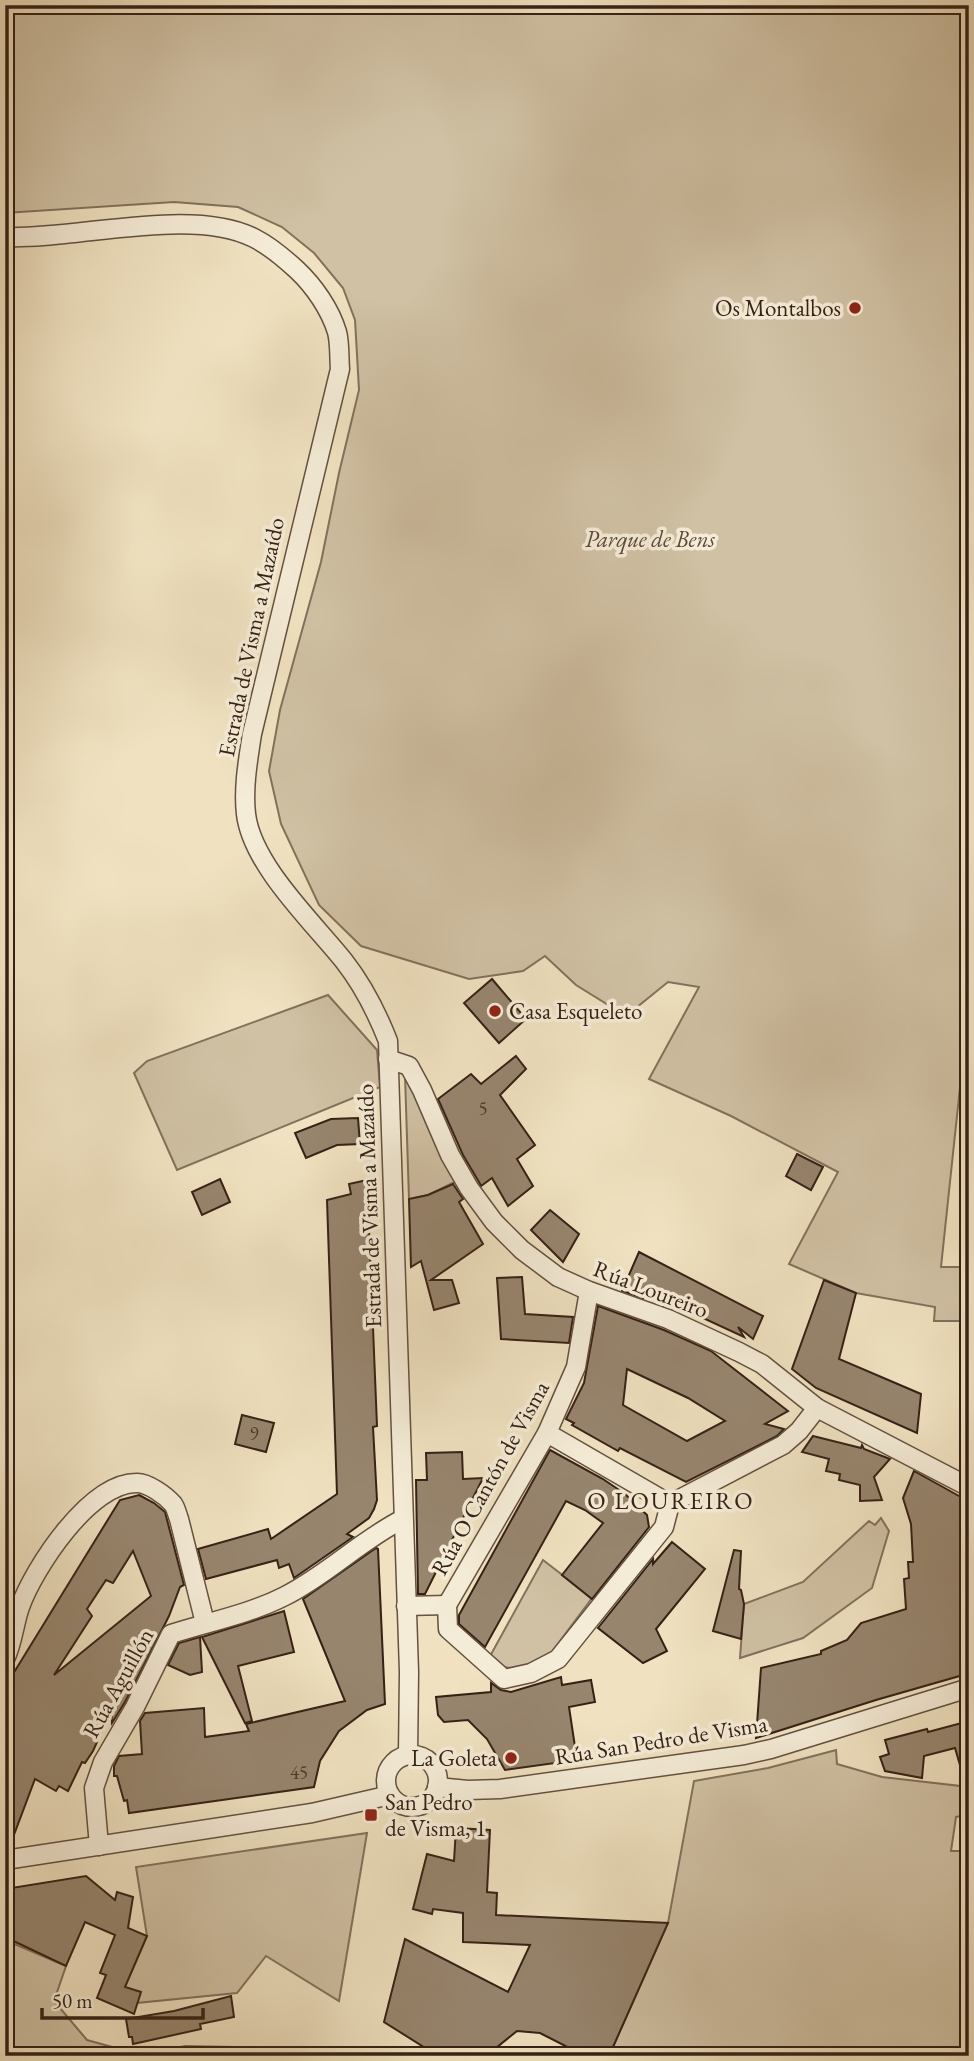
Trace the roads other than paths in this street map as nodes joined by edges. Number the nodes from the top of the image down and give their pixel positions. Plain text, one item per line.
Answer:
1 (5, 237) edge
2 (388, 1059) junction
3 (589, 1291) junction
4 (817, 1408) junction
5 (547, 1433) junction
6 (968, 1486) edge
7 (670, 1504) junction
8 (403, 1519) junction
9 (447, 1605) junction
10 (406, 1606) junction
11 (205, 1623) junction
12 (5, 1659) edge
13 (969, 1688) edge
14 (408, 1755) junction
15 (437, 1787) junction
16 (390, 1795) junction
17 (99, 1846) junction
18 (5, 1860) edge

1 - 2 street, Estrada de Visma a Mazaído
2 - 3 street, Rúa Loureiro
2 - 8 street, Estrada de Visma a Mazaído
3 - 4 street, Rúa Loureiro
3 - 5 street, Rúa O Cantón de Visma
4 - 6 street, Rúa Loureiro
4 - 7 street
5 - 7 street
5 - 9 street, Rúa O Cantón de Visma
7 - 9 street
8 - 10 street, Estrada de Visma a Mazaído
8 - 11 street, Rúa Aguillón
9 - 10 street, Rúa O Cantón de Visma
10 - 14 street, Estrada de Visma a Mazaído
11 - 12 street
11 - 17 street, Rúa Aguillón
13 - 15 street, Rúa San Pedro de Visma
14 - 15 street
14 - 16 street
15 - 16 street
16 - 17 street
17 - 18 street

